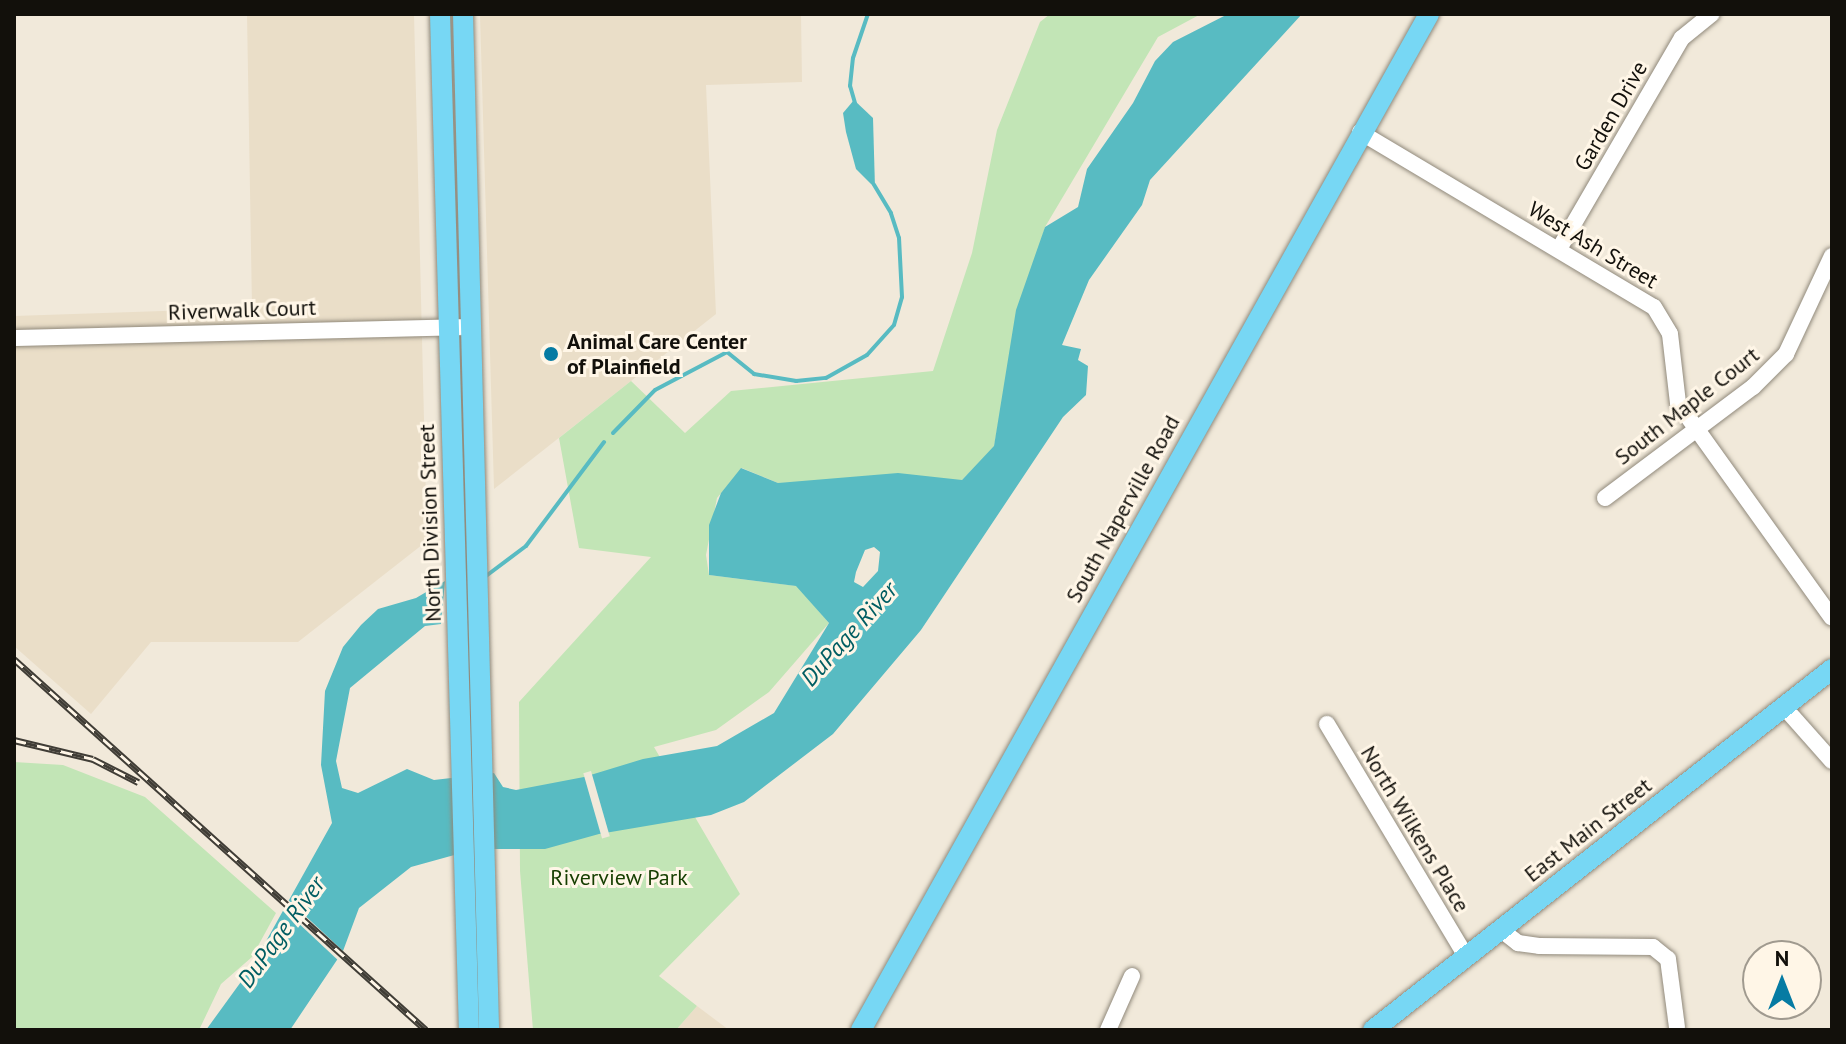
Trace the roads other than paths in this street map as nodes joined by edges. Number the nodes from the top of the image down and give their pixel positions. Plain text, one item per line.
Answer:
1 (440, 14) edge
2 (463, 14) edge
3 (1429, 14) edge
4 (1712, 14) edge
5 (1360, 132) junction
6 (1559, 249) junction
7 (1832, 256) edge
8 (471, 326) junction
9 (447, 327) junction
10 (14, 338) edge
11 (1696, 430) junction
12 (1605, 498) dead end
13 (1832, 618) edge
14 (1832, 669) edge
15 (1784, 707) junction
16 (1327, 724) dead end
17 (471, 741) junction
18 (1832, 761) edge
19 (474, 868) junction
20 (1500, 929) junction
21 (1466, 956) junction
22 (1132, 976) dead end
23 (1677, 1027) dead end
24 (469, 1030) edge
25 (489, 1030) edge
26 (861, 1030) edge
27 (1108, 1030) edge
28 (1373, 1030) edge

1 - 9 main road, North Division Street
2 - 8 main road, North Division Street
3 - 5 main road, South Naperville Road
4 - 6 street, Garden Drive
5 - 6 street, West Ash Street
5 - 26 main road, South Naperville Road
6 - 11 street, West Ash Street
7 - 11 street, South Maple Court
8 - 9 street, Riverwalk Court
8 - 17 main road, North Division Street
9 - 10 street, Riverwalk Court
9 - 17 main road, North Division Street
11 - 12 street, South Maple Court
11 - 13 street, West Ash Street
14 - 15 main road, East Main Street
15 - 18 street
15 - 20 main road, East Main Street
16 - 21 street, North Wilkens Place
17 - 19 main road, North Division Street
19 - 24 main road, North Division Street
19 - 25 main road, North Division Street
20 - 21 main road, East Main Street
20 - 23 street
21 - 28 main road, East Main Street
22 - 27 street

